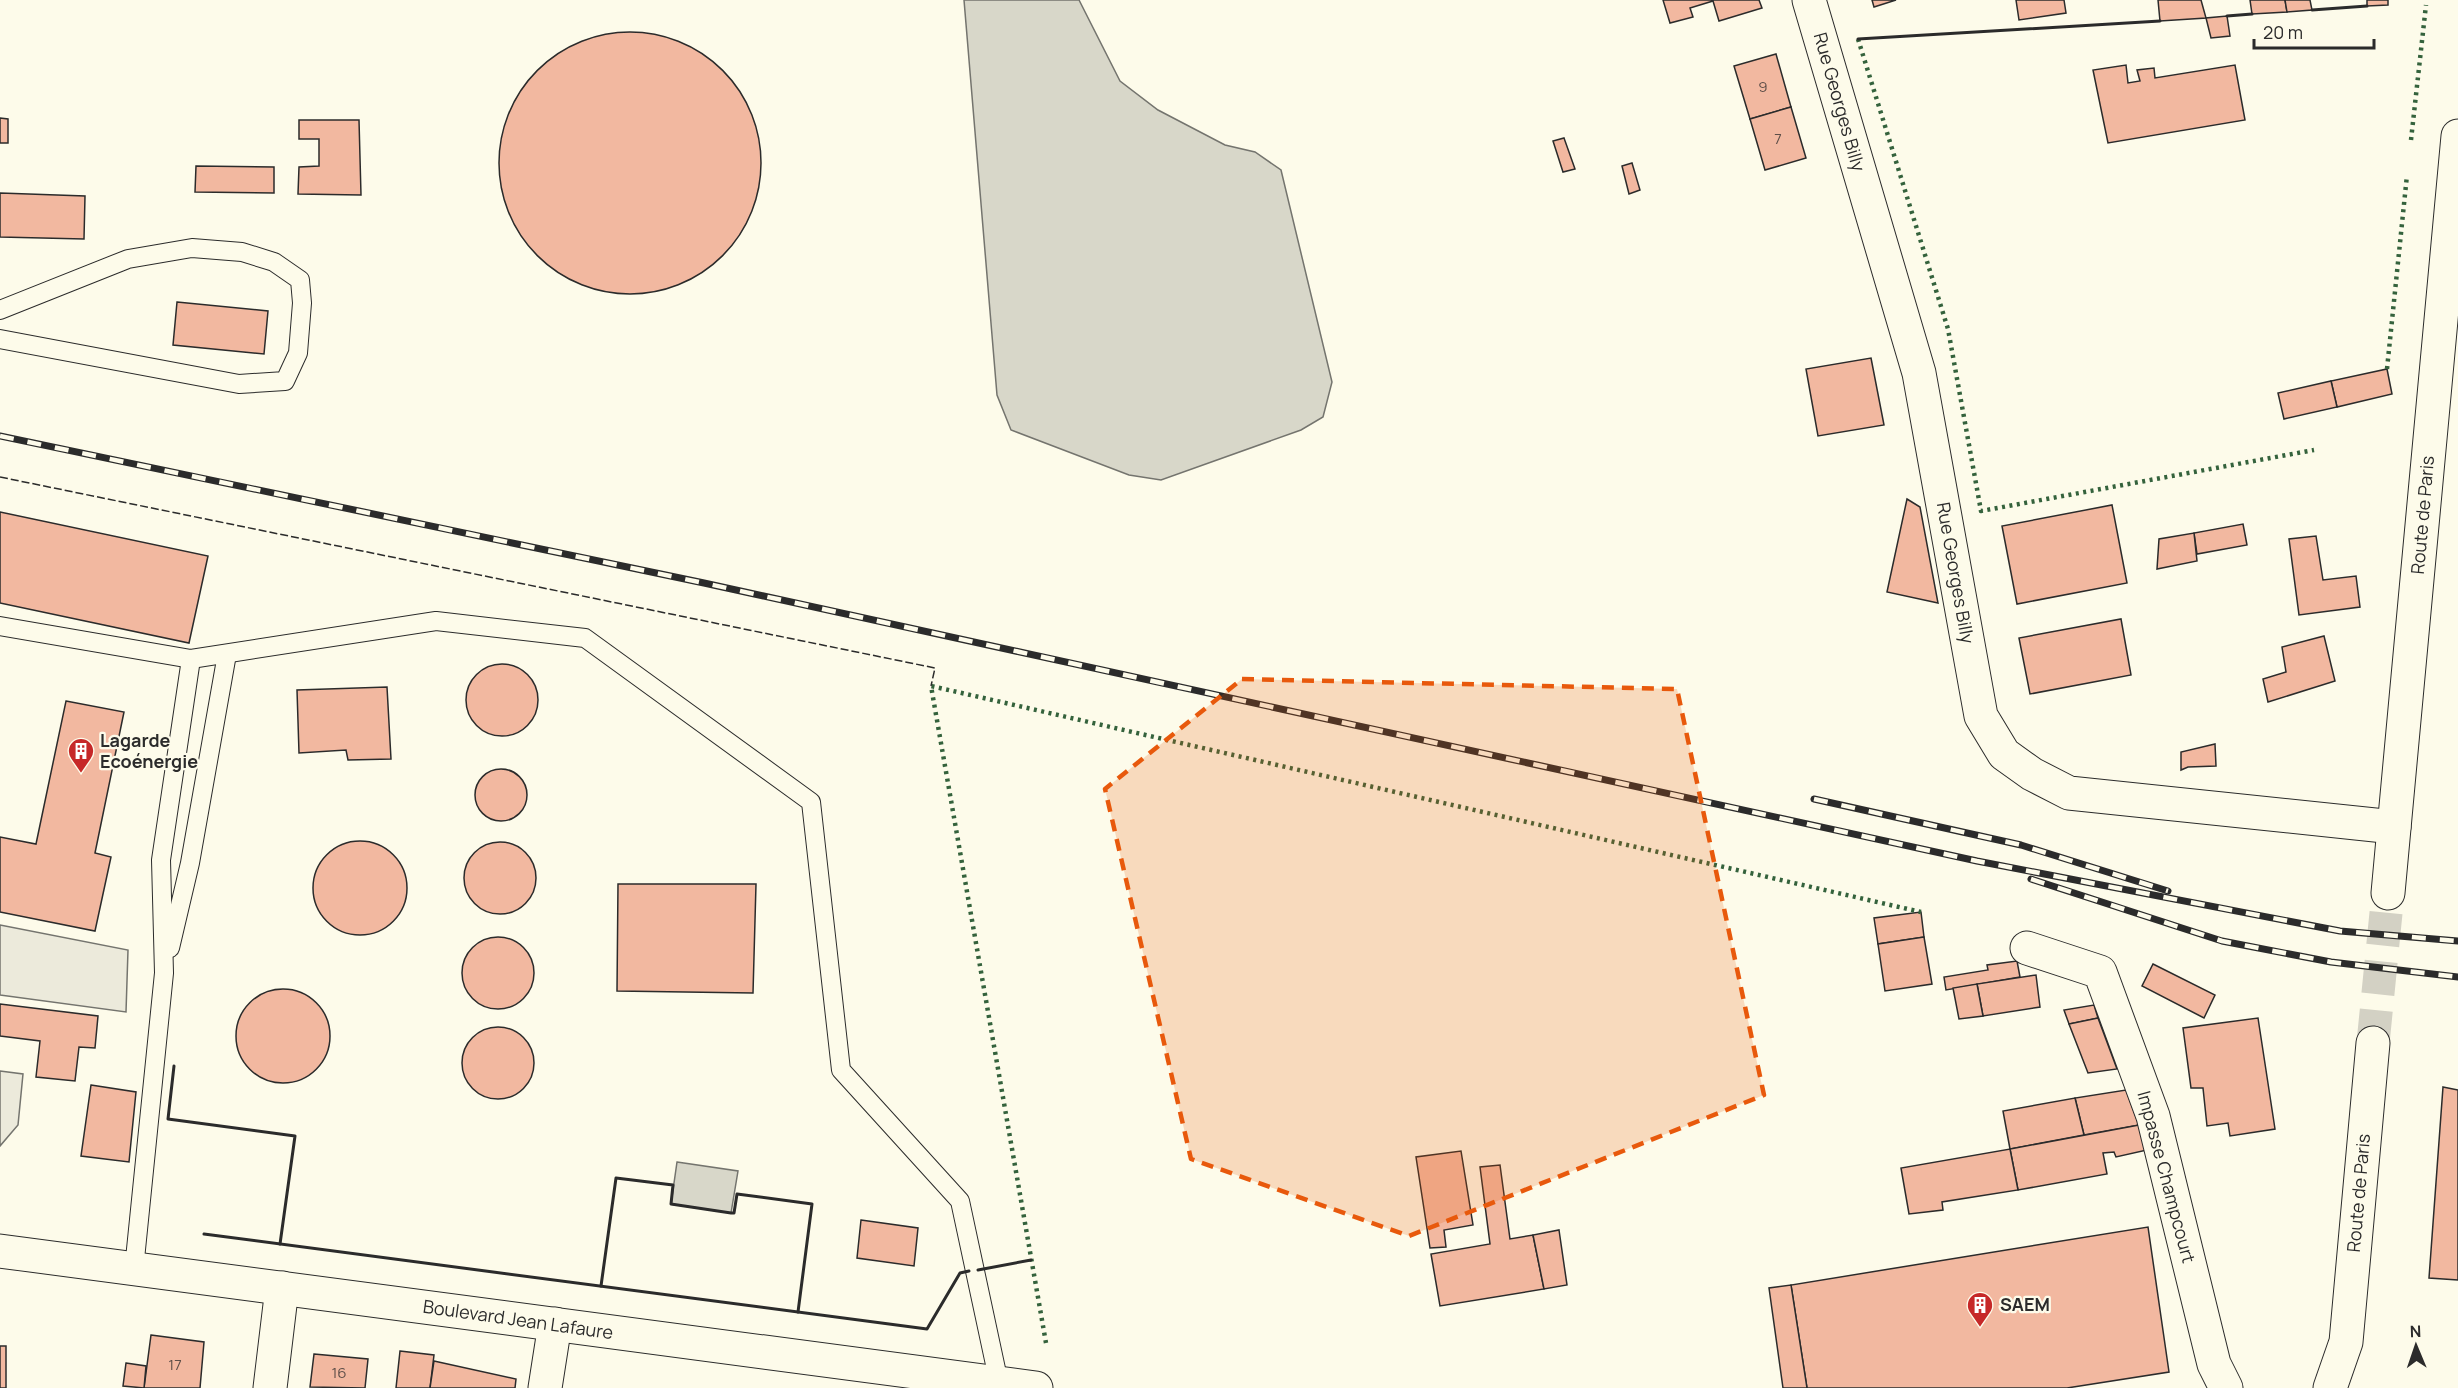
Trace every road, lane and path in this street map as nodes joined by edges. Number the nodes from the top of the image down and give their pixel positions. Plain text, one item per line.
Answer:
1 (1809, 0) edge
2 (2458, 136) edge
3 (2456, 175) edge
4 (0, 310) edge
5 (0, 339) edge
6 (0, 626) edge
7 (227, 654) junction
8 (191, 659) junction
9 (2394, 827) junction
10 (2388, 894) tunnel mouth
11 (2026, 948) dead end
12 (164, 973) junction
13 (2373, 1043) tunnel mouth
14 (0, 1251) edge
15 (134, 1269) junction
16 (282, 1288) junction
17 (555, 1324) junction
18 (2346, 1342) junction
19 (999, 1383) junction
20 (270, 1388) edge
21 (545, 1388) edge
22 (1036, 1388) edge
23 (2226, 1388) edge
24 (2330, 1388) edge
25 (2354, 1388) edge

1 - 9 main road, Rue Georges Billy
2 - 3 main road, Route de Paris
3 - 9 main road, Route de Paris
4 - 5 lane
6 - 8 lane
7 - 8 lane
7 - 12 lane
7 - 19 lane
8 - 12 lane
9 - 10 main road, Route de Paris
11 - 23 main road, Impasse Champcourt
12 - 15 lane
13 - 18 main road, Route de Paris
14 - 15 main road, Boulevard Jean Lafaure
15 - 16 main road, Boulevard Jean Lafaure
16 - 17 main road, Boulevard Jean Lafaure
16 - 20 main road
17 - 19 main road, Boulevard Jean Lafaure
17 - 21 main road
18 - 24 main road, Route de Paris
18 - 25 main road, Route de Paris
19 - 22 main road, Boulevard Jean Lafaure

